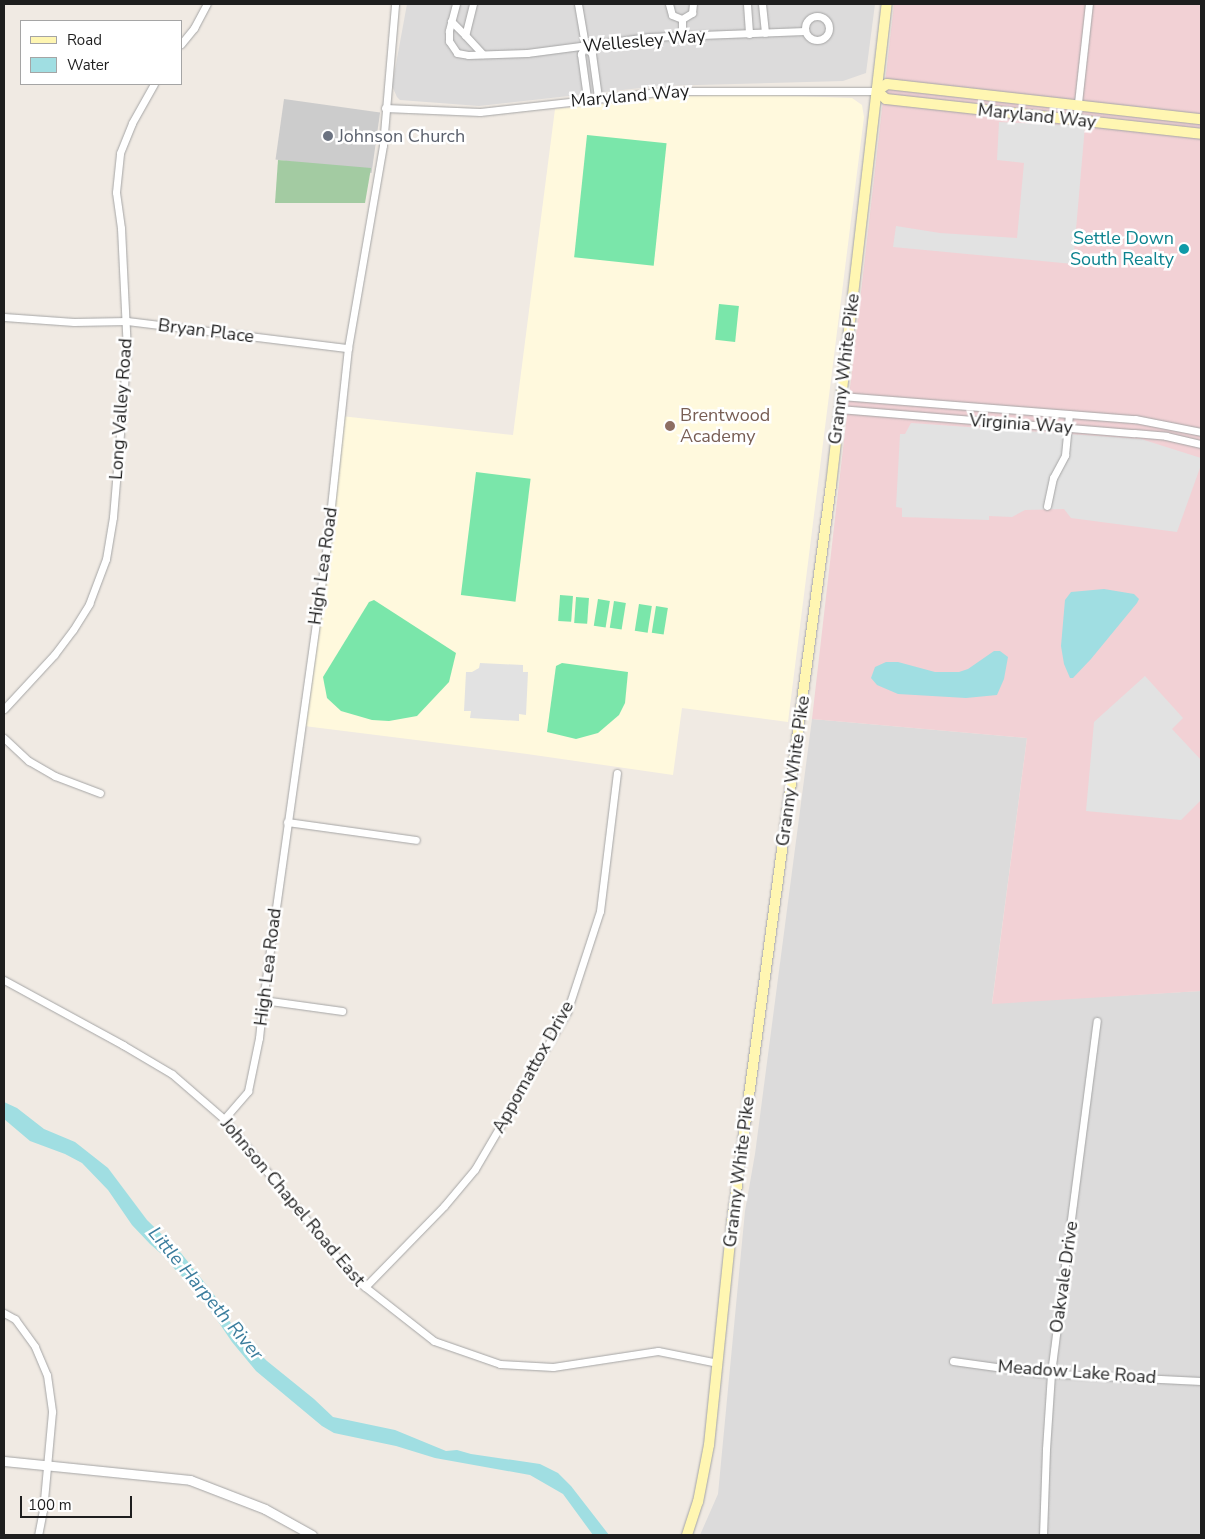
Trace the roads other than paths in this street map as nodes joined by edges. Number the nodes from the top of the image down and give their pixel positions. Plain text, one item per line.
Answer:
1 (206, 4) edge
2 (395, 4) edge
3 (456, 4) edge
4 (473, 4) edge
5 (578, 4) edge
6 (669, 4) edge
7 (693, 4) edge
8 (746, 4) edge
9 (762, 4) edge
10 (886, 4) edge
11 (1089, 4) edge
12 (682, 19) junction
13 (451, 21) junction
14 (806, 31) dead end
15 (765, 33) junction
16 (749, 34) junction
17 (464, 35) junction
18 (682, 36) junction
19 (182, 43) edge
20 (584, 45) junction
21 (483, 55) junction
22 (153, 85) edge
23 (876, 91) junction
24 (598, 97) junction
25 (587, 98) junction
26 (1077, 105) junction
27 (385, 108) junction
28 (1201, 119) edge
29 (1076, 120) junction
30 (1201, 134) edge
31 (4, 317) edge
32 (127, 321) junction
33 (348, 348) junction
34 (841, 396) junction
35 (839, 410) junction
36 (1069, 414) junction
37 (1068, 427) junction
38 (1201, 432) edge
39 (1201, 444) edge
40 (1047, 506) dead end
41 (4, 709) edge
42 (4, 738) edge
43 (617, 773) dead end
44 (100, 793) dead end
45 (287, 822) junction
46 (416, 840) dead end
47 (4, 980) edge
48 (263, 1000) junction
49 (342, 1012) dead end
50 (1097, 1020) dead end
51 (224, 1119) junction
52 (365, 1287) junction
53 (4, 1313) edge
54 (953, 1361) dead end
55 (718, 1363) junction
56 (1051, 1374) junction
57 (1201, 1381) edge
58 (4, 1461) edge
59 (47, 1465) junction
60 (38, 1535) edge
61 (312, 1535) edge
62 (687, 1535) edge
63 (1043, 1535) edge

1 - 19 street
2 - 27 street, High Lea Road
3 - 13 street, Wellesley Way
4 - 17 street
5 - 20 street
6 - 12 street
7 - 12 street
8 - 16 street
9 - 15 street
10 - 23 main road, Granny White Pike
11 - 26 street
12 - 18 street
13 - 17 street
13 - 21 street, Wellesley Way
14 - 15 street, Wellesley Way
15 - 16 street, Wellesley Way
16 - 18 street, Wellesley Way
17 - 21 street
18 - 20 street, Wellesley Way
20 - 21 street, Wellesley Way
20 - 24 street
20 - 25 street
22 - 32 street, Long Valley Road
23 - 24 street, Maryland Way
23 - 26 main road, Maryland Way
23 - 29 main road, Maryland Way
23 - 34 main road, Granny White Pike
24 - 25 street, Maryland Way
25 - 27 street, Maryland Way
26 - 28 main road, Maryland Way
26 - 29 street
27 - 33 street, High Lea Road
29 - 30 main road, Maryland Way
31 - 32 street, Bryan Place
32 - 33 street, Bryan Place
32 - 41 street, Long Valley Road
33 - 45 street, High Lea Road
34 - 35 main road, Granny White Pike
34 - 36 street, Virginia Way
35 - 37 street, Virginia Way
35 - 55 main road, Granny White Pike
36 - 37 street
36 - 38 street, Virginia Way
37 - 39 street, Virginia Way
37 - 40 street
42 - 44 street
43 - 52 street, Appomattox Drive
45 - 46 street
45 - 48 street, High Lea Road
47 - 51 street, Johnson Chapel Road East
48 - 49 street
48 - 51 street, High Lea Road
50 - 56 street, Oakvale Drive
51 - 52 street, Johnson Chapel Road East
52 - 55 street, Johnson Chapel Road East
53 - 59 street
54 - 56 street, Meadow Lake Road
55 - 62 main road, Granny White Pike
56 - 57 street, Meadow Lake Road
56 - 63 street, Oakvale Drive
58 - 59 street
59 - 60 street
59 - 61 street

